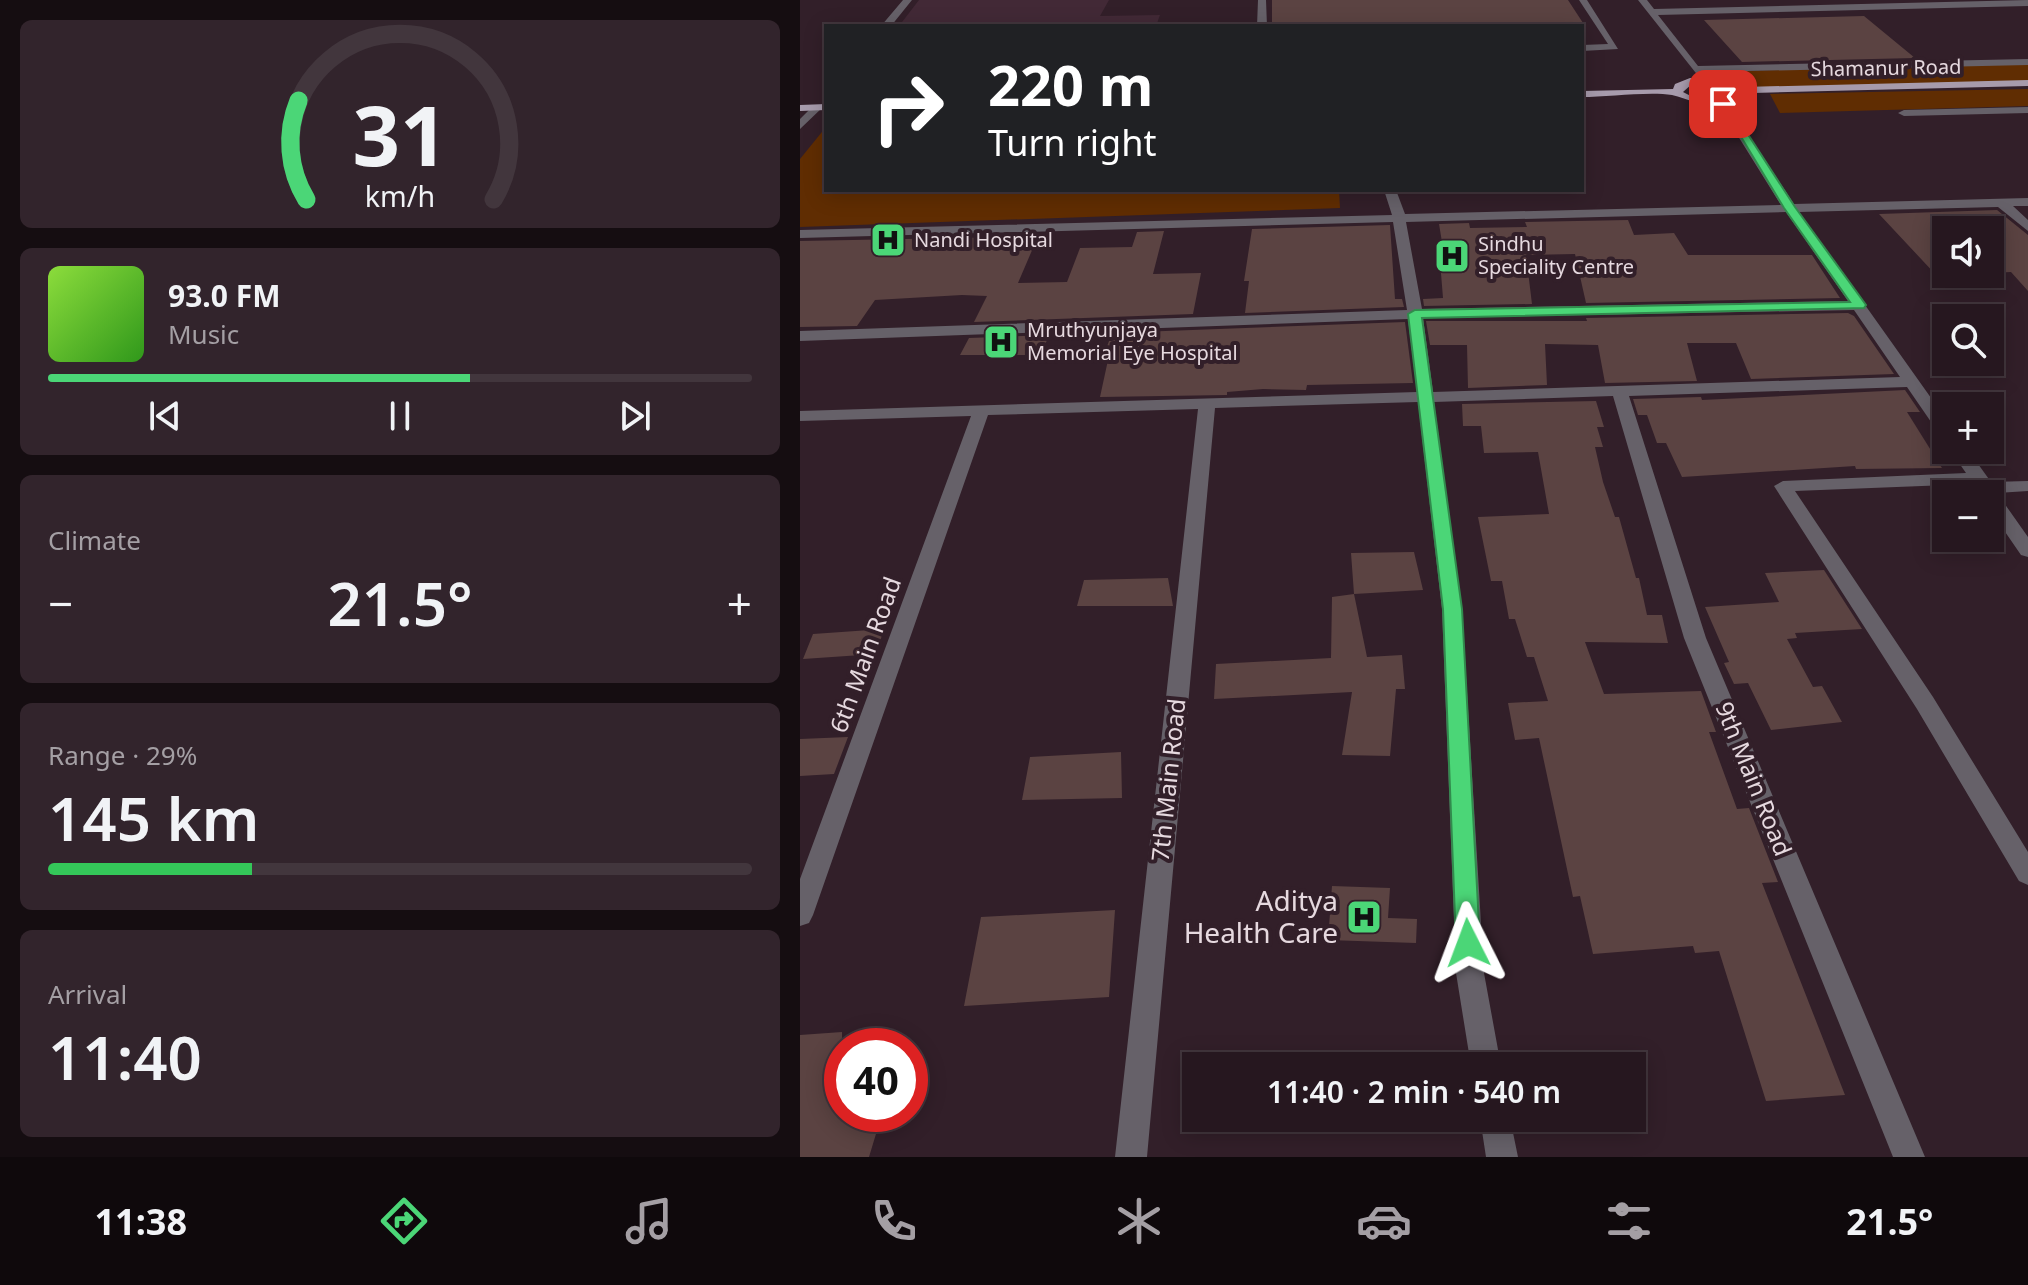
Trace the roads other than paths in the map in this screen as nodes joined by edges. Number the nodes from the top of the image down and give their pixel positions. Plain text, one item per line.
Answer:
1 (908, 0) edge
2 (1262, 0) edge
3 (1583, 0) edge
4 (1642, 0) edge
5 (1777, 0) edge
6 (1877, 3) edge
7 (1972, 3) edge
8 (2028, 3) edge
9 (1785, 9) junction
10 (1651, 12) junction
11 (888, 24) edge
12 (1262, 24) edge
13 (1584, 48) edge
14 (2028, 62) edge
15 (1696, 69) junction
16 (1704, 80) junction
17 (2028, 83) edge
18 (1745, 90) junction
19 (1677, 92) junction
20 (1584, 94) edge
21 (1723, 104) junction
22 (822, 107) edge
23 (800, 108) edge
24 (2028, 110) edge
25 (1904, 113) dead end
26 (800, 126) edge
27 (1391, 192) edge
28 (2028, 202) edge
29 (2002, 203) junction
30 (1790, 208) junction
31 (1399, 217) junction
32 (2028, 227) edge
33 (800, 234) edge
34 (1859, 305) junction
35 (1415, 314) junction
36 (800, 336) edge
37 (1910, 382) junction
38 (1620, 392) junction
39 (1423, 398) junction
40 (1207, 403) junction
41 (981, 412) junction
42 (1932, 412) edge
43 (800, 416) edge
44 (2028, 486) edge
45 (1932, 488) edge
46 (2004, 488) edge
47 (2004, 516) edge
48 (2028, 551) edge
49 (2028, 874) edge
50 (800, 915) edge
51 (1484, 1052) edge
52 (1498, 1132) edge
53 (1131, 1157) edge
54 (1502, 1157) edge
55 (1909, 1157) edge

1 - 11 street
2 - 12 street
3 - 13 street
4 - 10 street
5 - 9 street
6 - 7 street
6 - 9 street
7 - 8 street
9 - 10 street
10 - 15 street
14 - 15 street
15 - 16 street
16 - 18 main road, Shamanur Road
16 - 19 main road
17 - 18 main road, Shamanur Road
18 - 21 main road
19 - 20 main road
19 - 21 main road
21 - 30 street
22 - 23 main road
22 - 26 street
24 - 25 street
27 - 31 street
28 - 29 street
29 - 30 street
29 - 32 street
30 - 31 street
30 - 34 street
31 - 33 street
31 - 35 street
34 - 35 street
34 - 37 street
35 - 36 street
35 - 39 street
37 - 38 street
37 - 42 street
38 - 39 street
38 - 55 street, 9th Main Road
39 - 40 street
39 - 51 street
40 - 41 street
40 - 53 street, 7th Main Road
41 - 43 street
41 - 50 street, 6th Main Road
44 - 46 street
45 - 49 street
47 - 48 street
52 - 54 street

